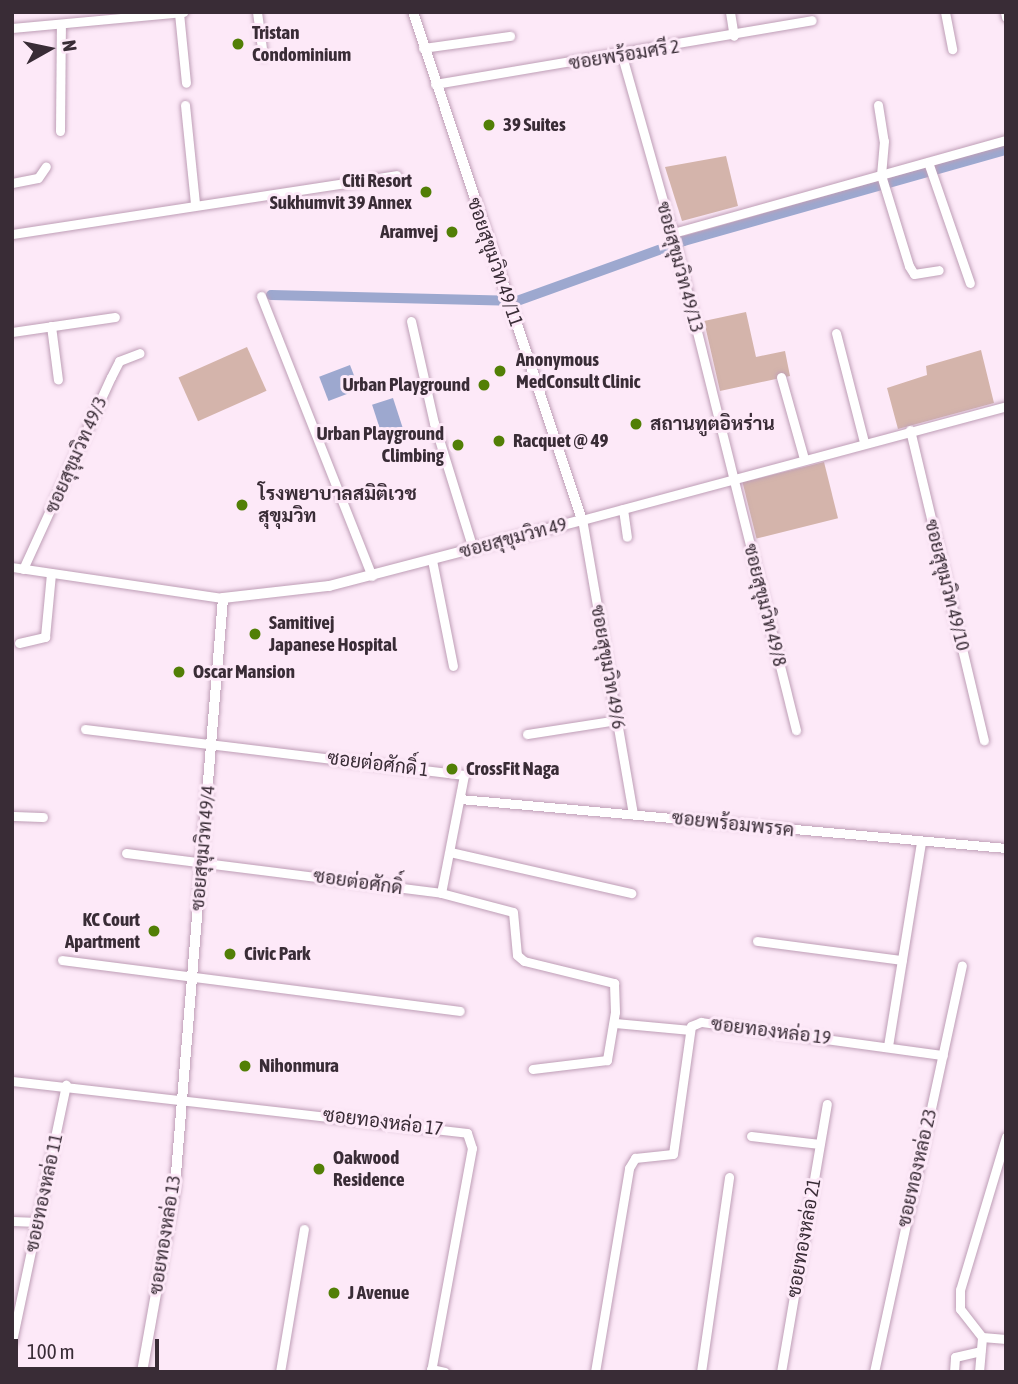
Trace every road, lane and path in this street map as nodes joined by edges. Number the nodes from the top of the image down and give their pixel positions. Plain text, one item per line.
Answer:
1 (257, 12) edge
2 (413, 12) edge
3 (730, 12) edge
4 (945, 12) edge
5 (181, 13) edge
6 (105, 16) edge
7 (811, 20) dead end
8 (61, 23) junction
9 (12, 27) edge
10 (510, 36) dead end
11 (734, 36) junction
12 (423, 48) junction
13 (952, 49) dead end
14 (622, 55) junction
15 (263, 56) dead end
16 (186, 83) dead end
17 (435, 84) junction
18 (185, 105) dead end
19 (878, 105) dead end
20 (60, 131) dead end
21 (1006, 140) edge
22 (928, 162) junction
23 (46, 166) dead end
24 (396, 175) dead end
25 (881, 175) junction
26 (12, 183) edge
27 (195, 204) junction
28 (12, 233) edge
29 (673, 233) junction
30 (939, 270) dead end
31 (970, 283) dead end
32 (261, 296) dead end
33 (115, 317) dead end
34 (411, 321) dead end
35 (51, 326) junction
36 (12, 332) edge
37 (836, 333) dead end
38 (140, 353) dead end
39 (781, 377) dead end
40 (58, 380) dead end
41 (1006, 406) edge
42 (910, 430) junction
43 (864, 442) junction
44 (804, 459) junction
45 (734, 479) junction
46 (623, 509) junction
47 (582, 520) junction
48 (627, 537) dead end
49 (472, 549) junction
50 (432, 560) junction
51 (12, 567) edge
52 (23, 569) junction
53 (51, 573) junction
54 (372, 576) junction
55 (223, 598) junction
56 (19, 643) dead end
57 (453, 666) dead end
58 (617, 720) junction
59 (85, 729) dead end
60 (796, 730) dead end
61 (527, 734) dead end
62 (984, 740) dead end
63 (211, 744) junction
64 (460, 799) junction
65 (633, 814) junction
66 (12, 816) edge
67 (43, 817) dead end
68 (921, 842) junction
69 (1006, 848) edge
70 (450, 852) junction
71 (126, 853) dead end
72 (202, 862) junction
73 (442, 893) junction
74 (631, 893) dead end
75 (757, 941) dead end
76 (62, 960) dead end
77 (902, 960) junction
78 (962, 965) dead end
79 (192, 978) junction
80 (460, 1011) dead end
81 (614, 1023) junction
82 (689, 1030) junction
83 (888, 1046) junction
84 (943, 1055) junction
85 (533, 1069) dead end
86 (12, 1081) edge
87 (66, 1085) junction
88 (182, 1098) junction
89 (827, 1104) dead end
90 (751, 1136) dead end
91 (1006, 1137) edge
92 (820, 1144) junction
93 (729, 1177) dead end
94 (12, 1221) edge
95 (38, 1222) junction
96 (304, 1229) dead end
97 (982, 1338) junction
98 (1006, 1339) edge
99 (12, 1341) edge
100 (981, 1351) junction
101 (431, 1370) edge
102 (142, 1372) edge
103 (280, 1372) edge
104 (445, 1372) edge
105 (595, 1372) edge
106 (701, 1372) edge
107 (781, 1372) edge
108 (874, 1372) edge
109 (954, 1372) edge
110 (979, 1372) edge

1 - 15 street
2 - 12 street, ซอยสุขุมวิท 49/11
3 - 11 street
4 - 13 street
5 - 6 street
5 - 16 street
6 - 8 street
7 - 11 street, ซอยพร้อมศรี 2
8 - 9 street
8 - 20 street
10 - 12 street
11 - 14 street, ซอยพร้อมศรี 2
12 - 17 street, ซอยสุขุมวิท 49/11
14 - 17 street, ซอยพร้อมศรี 2
14 - 29 street, ซอยสุขุมวิท 49/13
17 - 47 street, ซอยสุขุมวิท 49/11
18 - 27 street
19 - 25 street
21 - 22 street
22 - 25 street
22 - 31 street
23 - 26 street
24 - 27 street
25 - 29 street
25 - 30 street
27 - 28 street
29 - 45 street, ซอยสุขุมวิท 49/13
32 - 54 street
33 - 35 street
34 - 49 street
35 - 36 street
35 - 40 street
37 - 43 street
38 - 52 street, ซอยสุขุมวิท 49/3
39 - 44 street
41 - 42 street, ซอยสุขุมวิท 49
42 - 43 street, ซอยสุขุมวิท 49
42 - 62 street, ซอยสุขุมวิท 49/10
43 - 44 street, ซอยสุขุมวิท 49
44 - 45 street, ซอยสุขุมวิท 49
45 - 46 street, ซอยสุขุมวิท 49
45 - 60 street, ซอยสุขุมวิท 49/8
46 - 47 street, ซอยสุขุมวิท 49
46 - 48 street
47 - 49 street, ซอยสุขุมวิท 49
47 - 58 street, ซอยสุขุมวิท 49/6
49 - 50 street, ซอยสุขุมวิท 49
50 - 54 street, ซอยสุขุมวิท 49
50 - 57 street
51 - 52 street, ซอยสุขุมวิท 49
52 - 53 street, ซอยสุขุมวิท 49
53 - 55 street, ซอยสุขุมวิท 49
53 - 56 street
54 - 55 street, ซอยสุขุมวิท 49
55 - 63 street, ซอยสุขุมวิท 49/4
58 - 61 street
58 - 65 street, ซอยสุขุมวิท 49/6
59 - 63 street
63 - 64 street, ซอยต่อศักดิ์ 1
63 - 72 street, ซอยสุขุมวิท 49/4
64 - 65 street, ซอยพร้อมพรรค
64 - 70 street, ซอยต่อศักดิ์ 1
65 - 68 street, ซอยพร้อมพรรค
66 - 67 street
68 - 69 street, ซอยพร้อมพรรค
68 - 77 street
70 - 73 street, ซอยต่อศักดิ์ 1
70 - 74 street
71 - 72 street, ซอยต่อศักดิ์
72 - 73 street, ซอยต่อศักดิ์
72 - 79 street, ซอยสุขุมวิท 49/4
73 - 81 street, ซอยต่อศักดิ์
75 - 77 street
76 - 79 street
77 - 83 street
78 - 84 street, ซอยทองหล่อ 23
79 - 80 street
79 - 88 street, ซอยสุขุมวิท 49/4
81 - 82 street
81 - 85 street
82 - 83 street, ซอยทองหล่อ 19
82 - 105 street, ซอยทองหล่อ 19
83 - 84 street, ซอยทองหล่อ 19
84 - 108 street, ซอยทองหล่อ 23
86 - 87 street
87 - 88 street
87 - 95 street, ซอยทองหล่อ 11
88 - 101 street, ซอยทองหล่อ 17
88 - 102 street, ซอยทองหล่อ 13
89 - 92 street, ซอยทองหล่อ 21
90 - 92 street
91 - 97 street
92 - 107 street, ซอยทองหล่อ 21
93 - 106 street
94 - 95 street
95 - 99 street, ซอยทองหล่อ 11
96 - 103 street
97 - 98 street
97 - 100 street
100 - 109 street
100 - 110 street
101 - 104 street

